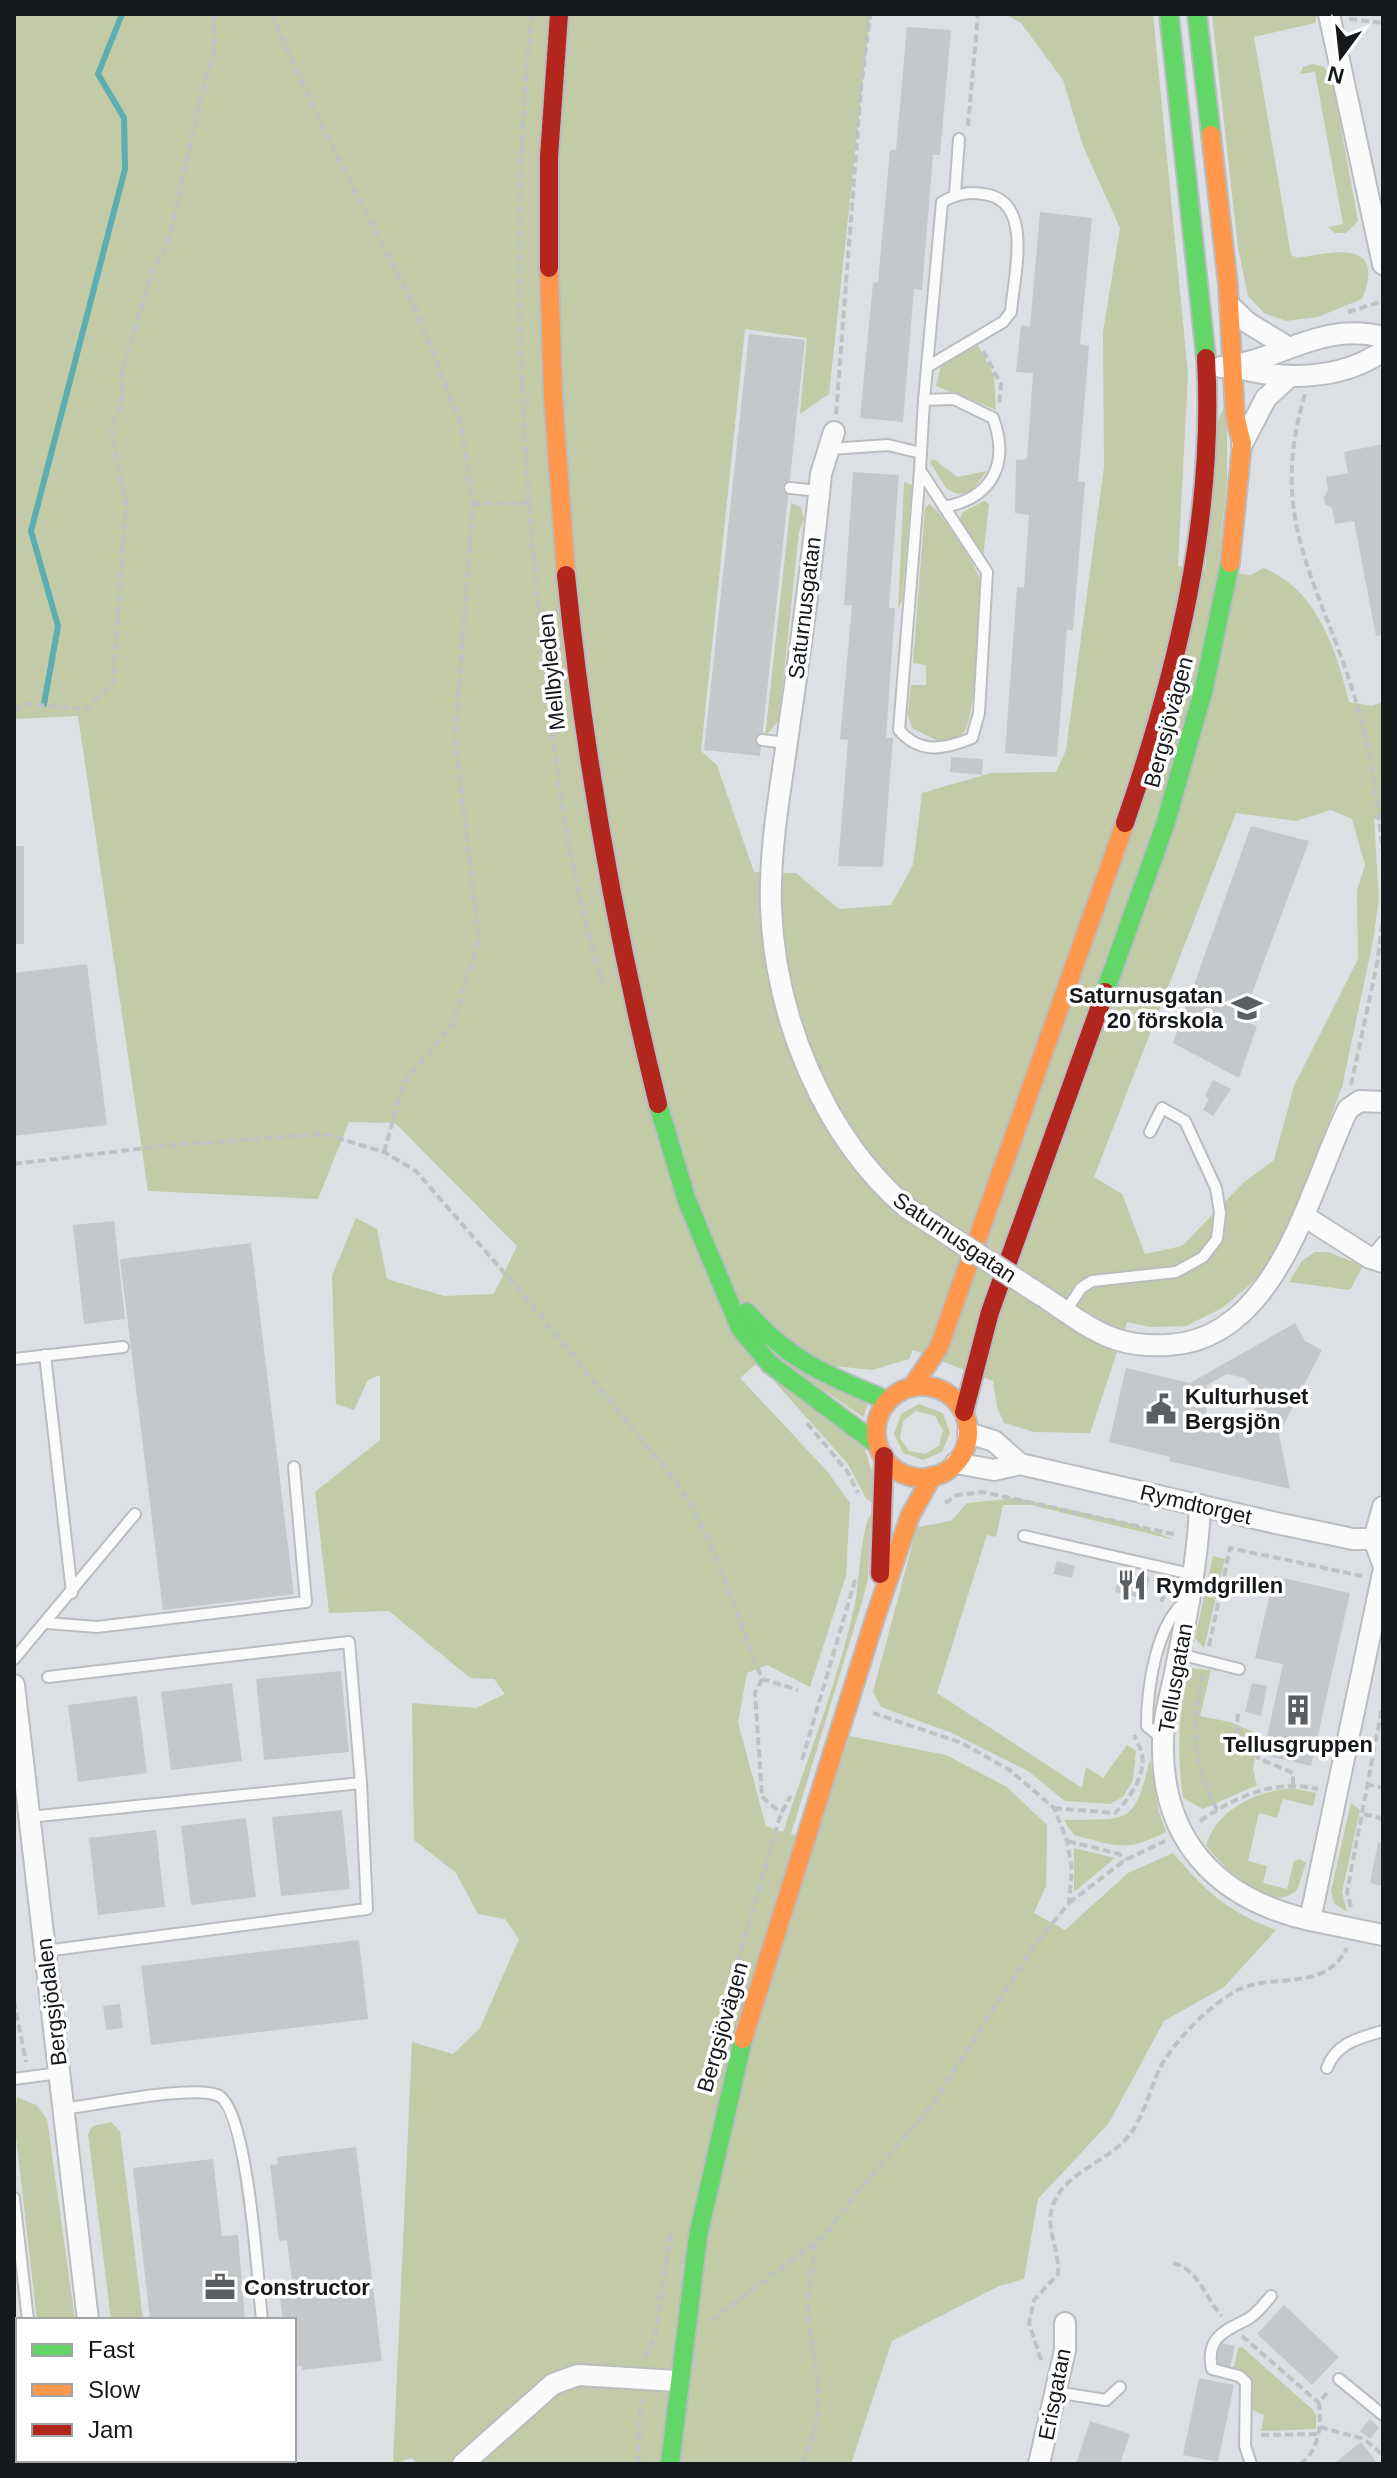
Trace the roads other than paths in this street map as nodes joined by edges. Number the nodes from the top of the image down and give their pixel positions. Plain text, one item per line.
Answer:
1 (559, 14) edge
2 (1169, 14) edge
3 (1197, 14) edge
4 (1330, 18) edge
5 (959, 139) road end
6 (955, 194) junction
7 (1383, 264) edge
8 (1230, 306) junction
9 (1383, 337) edge
10 (1286, 346) junction
11 (1383, 351) edge
12 (1232, 366) junction
13 (927, 367) junction
14 (1205, 368) junction
15 (1289, 377) junction
16 (924, 400) junction
17 (831, 441) joint
18 (1242, 444) junction
19 (921, 453) junction
20 (920, 470) junction
21 (790, 488) dead end
22 (819, 491) junction
23 (944, 507) junction
24 (762, 740) dead end
25 (787, 743) junction
26 (1383, 1102) edge
27 (1150, 1132) dead end
28 (1304, 1216) junction
29 (1379, 1254) edge
30 (733, 1303) junction
31 (1066, 1311) junction
32 (123, 1347) dead end
33 (45, 1355) junction
34 (14, 1359) edge
35 (912, 1387) junction
36 (888, 1401) junction
37 (966, 1422) junction
38 (881, 1451) junction
39 (956, 1463) junction
40 (1020, 1464) junction
41 (294, 1467) dead end
42 (932, 1476) junction
43 (1200, 1505) junction
44 (1383, 1507) edge
45 (135, 1514) dead end
46 (1024, 1536) dead end
47 (1374, 1539) junction
48 (1383, 1564) edge
49 (1383, 1573) edge
50 (1195, 1575) junction
51 (1382, 1581) edge
52 (72, 1593) junction
53 (1189, 1598) junction
54 (876, 1615) junction
55 (47, 1623) junction
56 (1179, 1654) junction
57 (14, 1659) edge
58 (1239, 1669) dead end
59 (48, 1677) dead end
60 (14, 1685) edge
61 (1163, 1739) junction
62 (361, 1783) junction
63 (29, 1817) junction
64 (1310, 1920) junction
65 (1383, 1935) edge
66 (45, 1951) junction
67 (1383, 2031) edge
68 (1327, 2068) dead end
69 (59, 2073) junction
70 (14, 2079) edge
71 (63, 2109) junction
72 (14, 2198) edge
73 (1271, 2296) dead end
74 (28, 2318) edge
75 (88, 2318) edge
76 (262, 2318) edge
77 (1065, 2323) dead end
78 (1339, 2379) road end
79 (677, 2381) junction
80 (1120, 2387) dead end
81 (1055, 2392) junction
82 (1383, 2415) edge
83 (463, 2464) edge
84 (670, 2464) edge
85 (1039, 2464) edge
86 (1251, 2464) edge

1 - 30 main road, Mellbyleden
2 - 14 main road, Bergsjövägen
3 - 8 main road, Bergsjövägen
4 - 7 street
5 - 6 lane
6 - 13 lane
6 - 13 lane
8 - 10 street
8 - 12 main road, Bergsjövägen
9 - 10 street
10 - 12 street
11 - 15 street
12 - 14 street
12 - 15 street
12 - 18 main road, Bergsjövägen
13 - 16 lane
14 - 35 main road, Bergsjövägen
15 - 18 street
16 - 19 lane
16 - 23 lane
17 - 19 lane
17 - 22 street, Saturnusgatan
18 - 37 main road, Bergsjövägen
19 - 20 lane
20 - 23 lane
20 - 23 lane
21 - 22 lane
22 - 25 street, Saturnusgatan
24 - 25 lane
25 - 31 street, Saturnusgatan, bridge
26 - 28 street, Saturnusgatan
27 - 31 lane
28 - 29 street
28 - 31 street, Saturnusgatan
30 - 36 main road, Mellbyleden
30 - 38 main road, Mellbyleden
32 - 33 lane
33 - 34 lane
33 - 52 lane
35 - 36 main road, Bergsjövägen
35 - 37 main road
36 - 38 main road, Bergsjövägen
37 - 39 main road, Bergsjövägen
37 - 40 street, Rymdtorget
38 - 42 main road
38 - 54 main road, Bergsjövägen
39 - 40 street, Rymdtorget
39 - 42 main road
40 - 43 street, Rymdtorget
41 - 55 lane
42 - 54 main road, Bergsjövägen
43 - 47 street, Rymdtorget
43 - 50 street, Tellusgatan
44 - 47 street
45 - 52 lane
46 - 50 lane
47 - 48 street
49 - 51 street
50 - 53 street, Tellusgatan
51 - 64 street
52 - 55 lane
53 - 56 street, Tellusgatan
53 - 61 lane
54 - 79 main road, Bergsjövägen
55 - 57 lane
56 - 58 lane
56 - 61 street, Tellusgatan
59 - 62 lane
60 - 63 street, Bergsjödalen
61 - 64 street, Tellusgatan
62 - 63 lane
62 - 66 lane
63 - 66 street, Bergsjödalen
64 - 65 street, Tellusgatan
66 - 69 street, Bergsjödalen
67 - 68 lane
69 - 70 lane
69 - 71 street, Bergsjödalen
71 - 75 street, Bergsjödalen
71 - 76 lane
72 - 74 lane
73 - 86 lane
77 - 81 street, Erisgatan
78 - 82 lane
79 - 83 street
79 - 84 main road, Bergsjövägen
80 - 81 lane
81 - 85 street, Erisgatan

